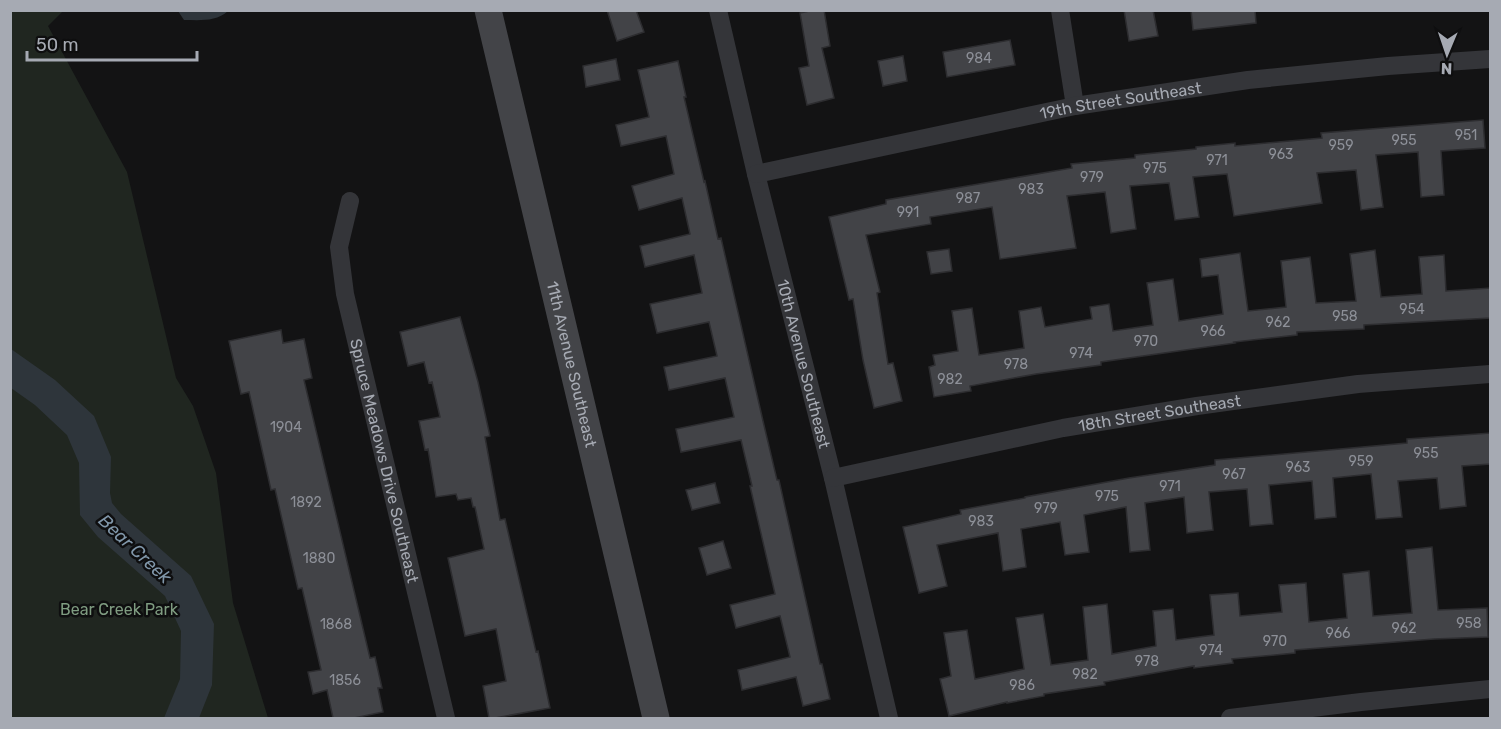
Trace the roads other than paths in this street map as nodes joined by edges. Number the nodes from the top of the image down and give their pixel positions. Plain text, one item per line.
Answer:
1 (488, 10) edge
2 (718, 10) edge
3 (1060, 10) edge
4 (1491, 59) edge
5 (1075, 106) junction
6 (756, 174) junction
7 (350, 201) dead end
8 (1491, 374) edge
9 (833, 478) junction
10 (1491, 689) edge
11 (446, 718) edge
12 (656, 718) edge
13 (889, 718) edge
14 (1230, 718) edge

1 - 12 main road, 11th Avenue Southeast
2 - 6 street, 10th Avenue Southeast
3 - 5 street
4 - 5 street, 19th Street Southeast
5 - 6 street, 19th Street Southeast
6 - 9 street, 10th Avenue Southeast
7 - 11 street, Spruce Meadows Drive Southeast
8 - 9 street, 18th Street Southeast
9 - 13 street, 10th Avenue Southeast
10 - 14 street

